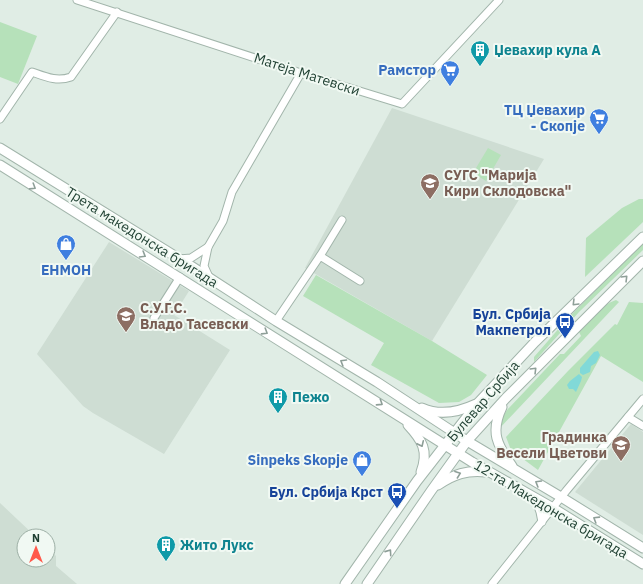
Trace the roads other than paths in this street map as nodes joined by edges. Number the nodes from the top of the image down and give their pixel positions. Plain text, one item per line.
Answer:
1 (77, 0) edge
2 (499, 0) edge
3 (117, 12) junction
4 (301, 73) junction
5 (0, 118) edge
6 (0, 148) edge
7 (0, 165) edge
8 (342, 220) dead end
9 (643, 237) edge
10 (208, 246) junction
11 (320, 256) junction
12 (179, 259) junction
13 (643, 261) edge
14 (180, 277) junction
15 (210, 279) junction
16 (360, 281) dead end
17 (154, 318) dead end
18 (276, 321) junction
19 (506, 398) junction
20 (643, 399) edge
21 (406, 402) junction
22 (477, 404) junction
23 (397, 414) junction
24 (628, 416) junction
25 (643, 426) edge
26 (454, 433) junction
27 (468, 441) junction
28 (445, 444) junction
29 (458, 453) junction
30 (514, 469) junction
31 (489, 472) junction
32 (417, 481) junction
33 (431, 491) junction
34 (561, 497) junction
35 (536, 498) junction
36 (553, 508) junction
37 (542, 522) junction
38 (643, 548) edge
39 (643, 564) edge
40 (345, 584) edge
41 (367, 584) edge
42 (492, 584) edge

1 - 3 street, Матеја Матевски
2 - 4 street, Матеја Матевски
3 - 4 street, Матеја Матевски
3 - 5 street
4 - 10 street
6 - 12 street, Трета македонска бригада
7 -> 14 street, Трета македонска бригада
8 - 11 street
9 -> 22 street, Булевар Србија
10 - 12 street
10 - 15 street
11 - 16 street
11 - 18 street
12 - 15 street, Трета македонска бригада
19 -> 13 street, Булевар Србија
14 - 17 street
14 -> 23 street, Трета македонска бригада
15 - 18 street, Трета македонска бригада
21 -> 18 street, Трета македонска бригада
19 - 27 street, Булевар Србија
19 - 30 street
20 - 24 street
21 - 22 street
21 - 26 street, Трета македонска бригада
22 - 26 street, Булевар Србија
23 - 28 street, Трета македонска бригада
23 -> 32 street
24 - 25 street
24 - 34 street
26 - 27 street, Трета македонска бригада
26 - 28 street, Булевар Србија
27 - 29 street, Булевар Србија
27 - 30 street, 12-та Македонска бригада
28 - 29 street, Трета македонска бригада
28 - 32 street, Булевар Србија
29 - 31 street, 12-та Македонска бригада
29 - 33 street, Булевар Србија
34 -> 30 street, 12-та Македонска бригада
33 -> 31 street
31 - 35 street, 12-та Македонска бригада
32 - 40 street, Булевар Србија
41 -> 33 street, Булевар Србија
34 - 36 street
38 -> 34 street, 12-та Македонска бригада
35 - 36 street, 12-та Македонска бригада
35 - 37 street
36 - 37 street
36 - 39 street, 12-та Македонска бригада
37 - 42 street

